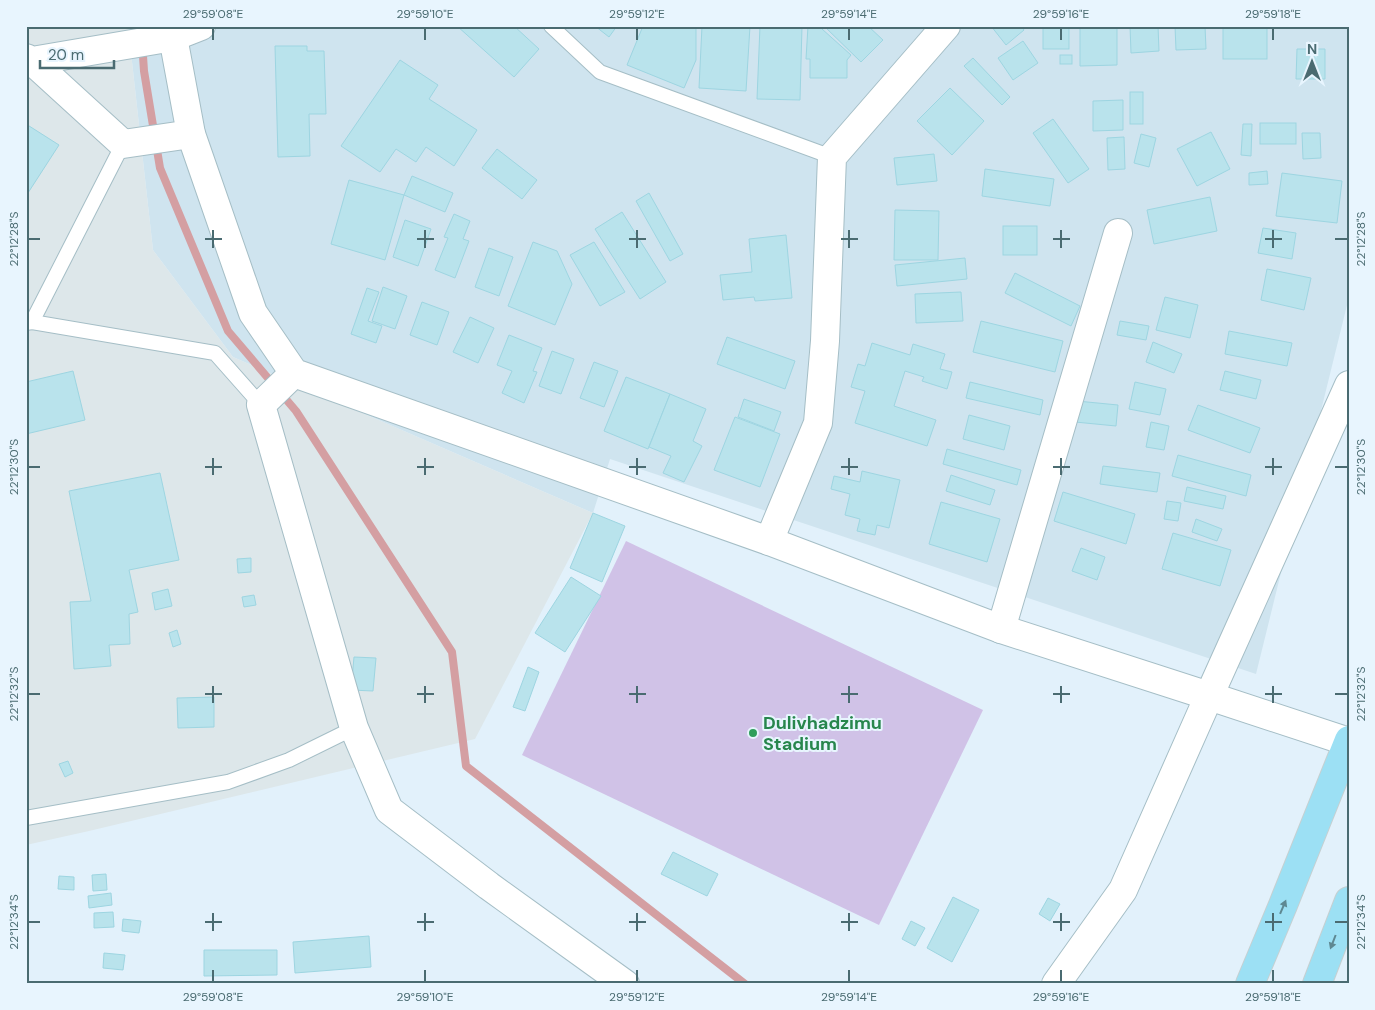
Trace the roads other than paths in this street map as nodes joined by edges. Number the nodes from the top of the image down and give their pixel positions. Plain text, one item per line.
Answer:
1 (200, 26) edge
2 (551, 26) edge
3 (946, 26) edge
4 (153, 41) junction
5 (29, 60) edge
6 (156, 139) junction
7 (832, 157) junction
8 (1118, 232) dead end
9 (29, 322) edge
10 (1349, 385) edge
11 (277, 389) junction
12 (769, 542) junction
13 (1001, 629) junction
14 (1209, 696) junction
15 (354, 728) junction
16 (1348, 741) edge
17 (26, 818) edge
18 (1349, 901) edge
19 (625, 984) edge
20 (1056, 984) edge
21 (1250, 984) edge
22 (1317, 984) edge

1 - 4 street
2 - 7 lane
3 - 7 street
4 - 5 street
4 - 6 street
5 - 6 street
6 - 9 lane
6 - 11 street
7 - 12 street
8 - 13 street
9 - 11 lane
10 - 14 street
11 - 12 street
11 - 15 street
12 - 13 street
13 - 14 street
14 - 16 street
14 - 20 street
15 - 17 lane
15 - 19 street
21 -> 16 highway
18 -> 22 highway

